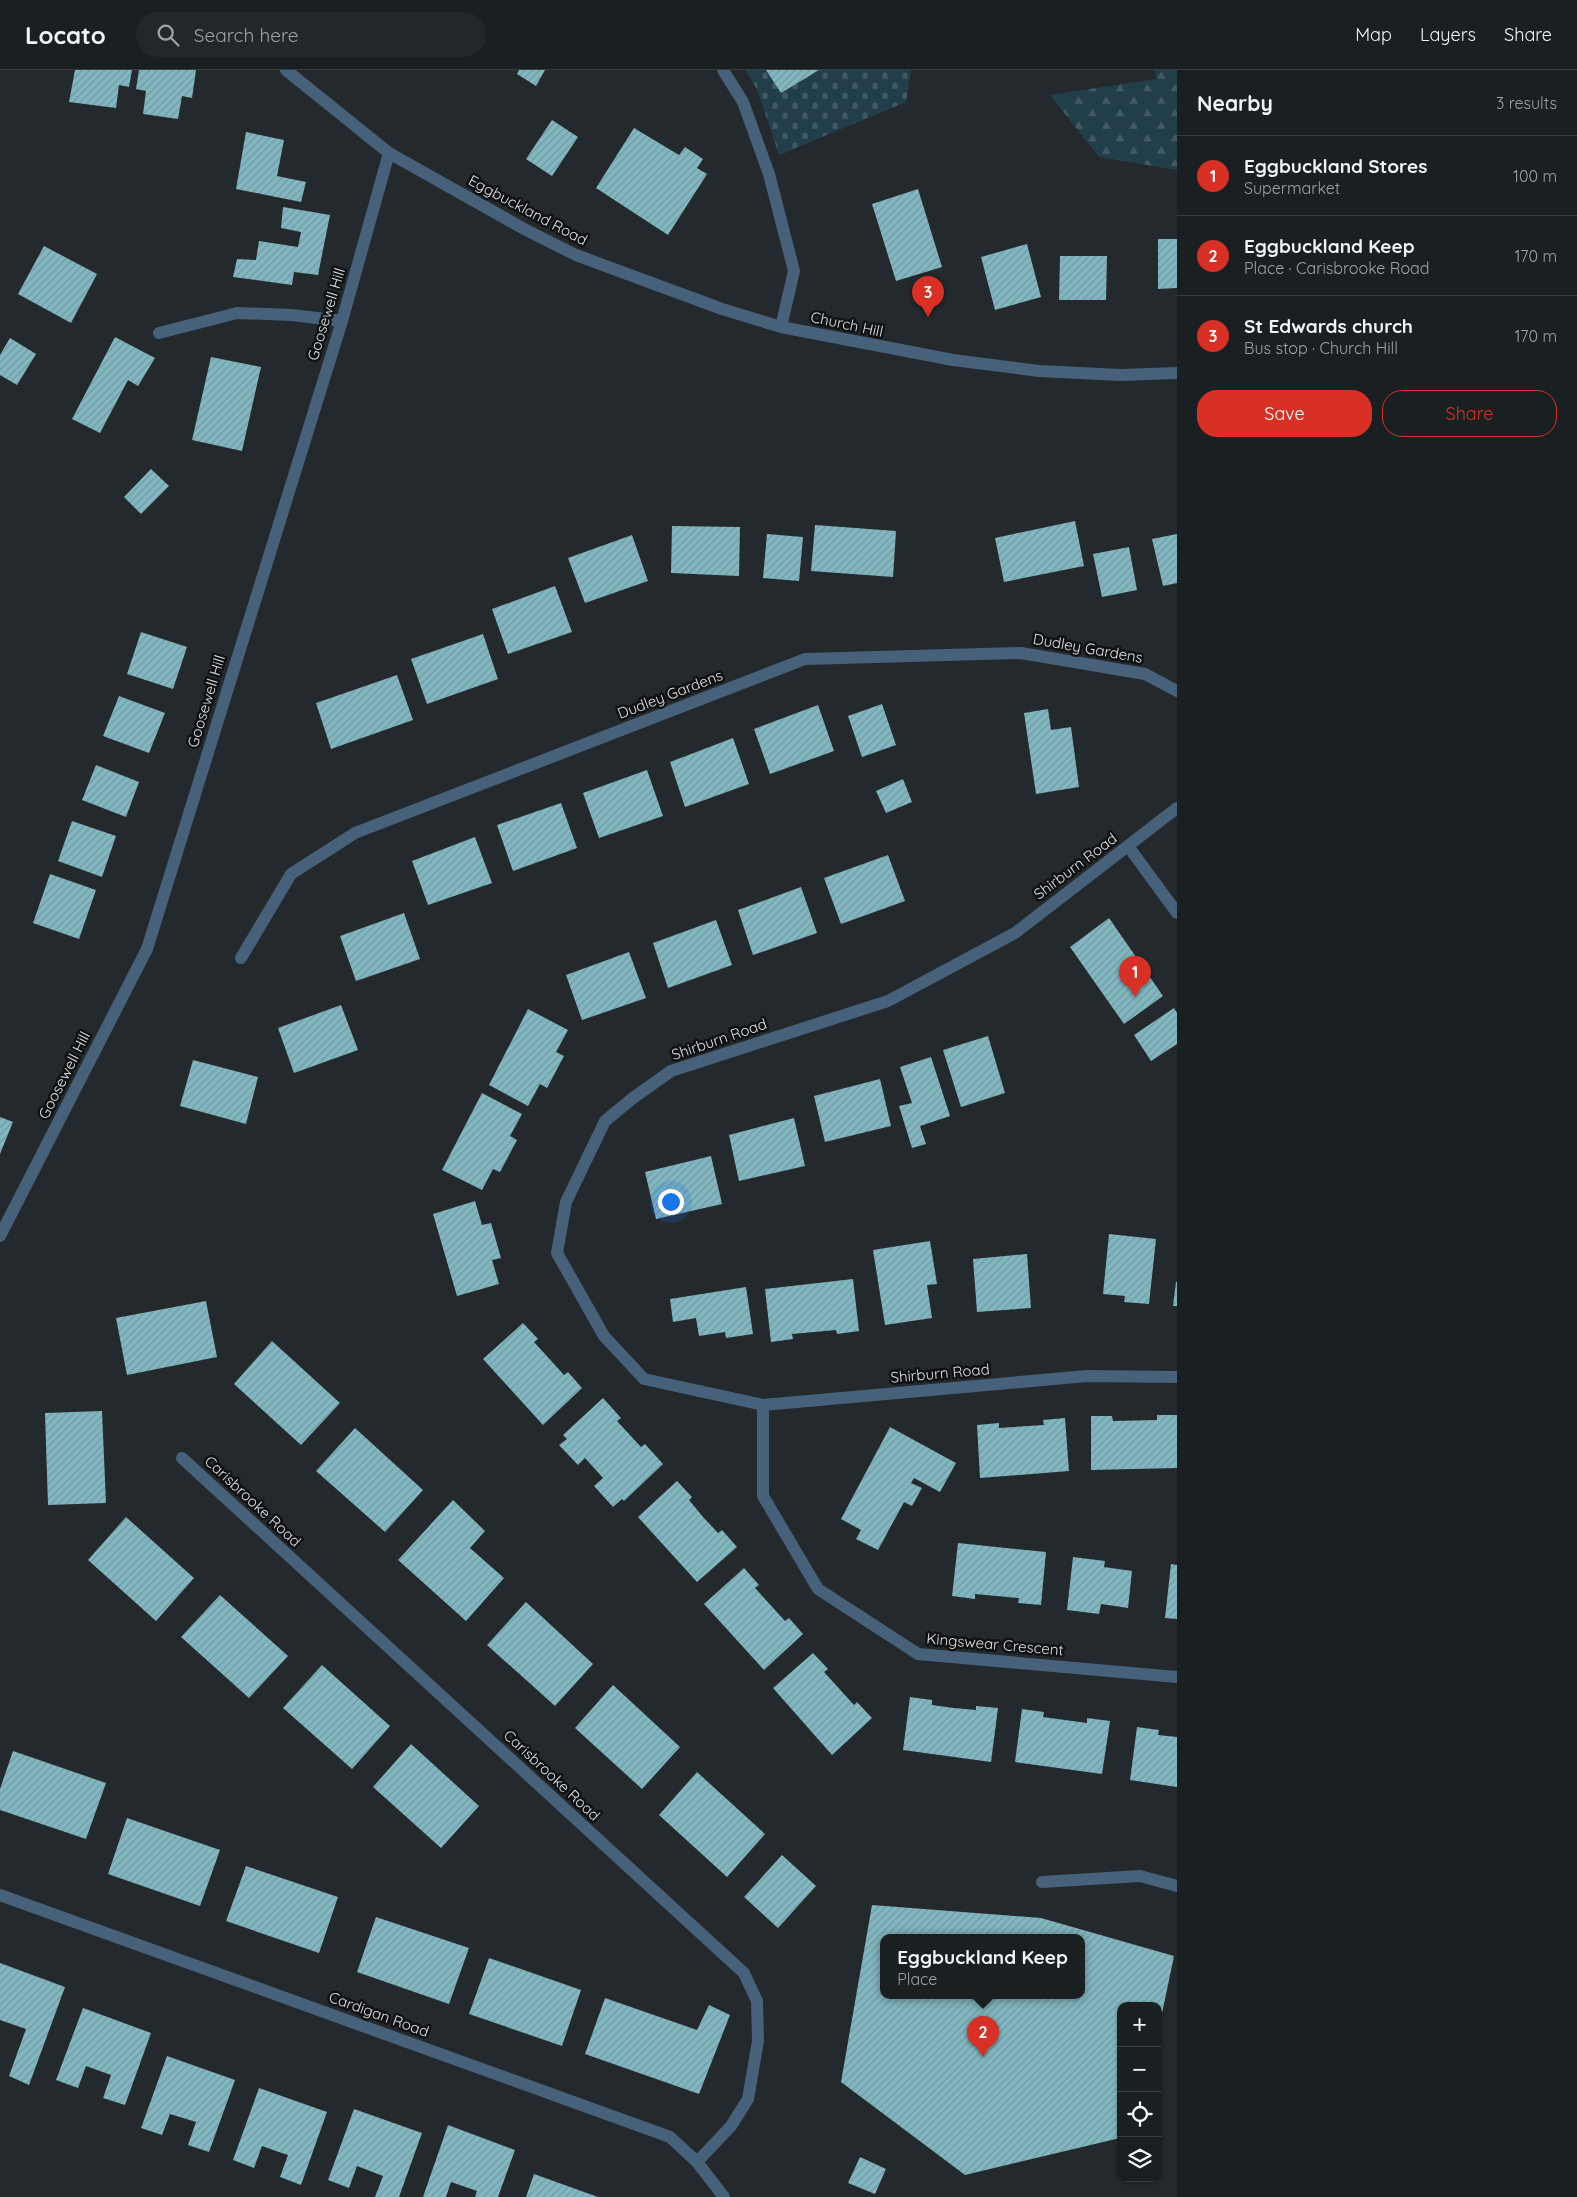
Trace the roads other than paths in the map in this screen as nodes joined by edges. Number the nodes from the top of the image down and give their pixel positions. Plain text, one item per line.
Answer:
1 (286, 70) edge
2 (723, 70) edge
3 (390, 153) junction
4 (342, 321) junction
5 (781, 327) junction
6 (159, 333) dead end
7 (1177, 373) edge
8 (1177, 691) edge
9 (1177, 808) edge
10 (1128, 846) junction
11 (1177, 913) edge
12 (241, 958) dead end
13 (0, 1236) edge
14 (1177, 1377) edge
15 (762, 1405) junction
16 (182, 1458) dead end
17 (1177, 1677) edge
18 (1042, 1882) dead end
19 (1177, 1886) edge
20 (0, 1895) edge
21 (697, 2162) junction
22 (724, 2197) edge

1 - 3 street, Eggbuckland Road
2 - 5 street
3 - 4 street, Goosewell Hill
3 - 5 street, Eggbuckland Road
4 - 6 street
4 - 13 street, Goosewell Hill
5 - 7 street, Church Hill
8 - 12 street, Dudley Gardens
9 - 10 street, Shirburn Road
10 - 11 street
10 - 15 street, Shirburn Road
14 - 15 street, Shirburn Road
15 - 17 street, Kingswear Crescent
16 - 21 street, Carisbrooke Road
18 - 19 street
20 - 21 street, Cardigan Road
21 - 22 street, Cardigan Road

